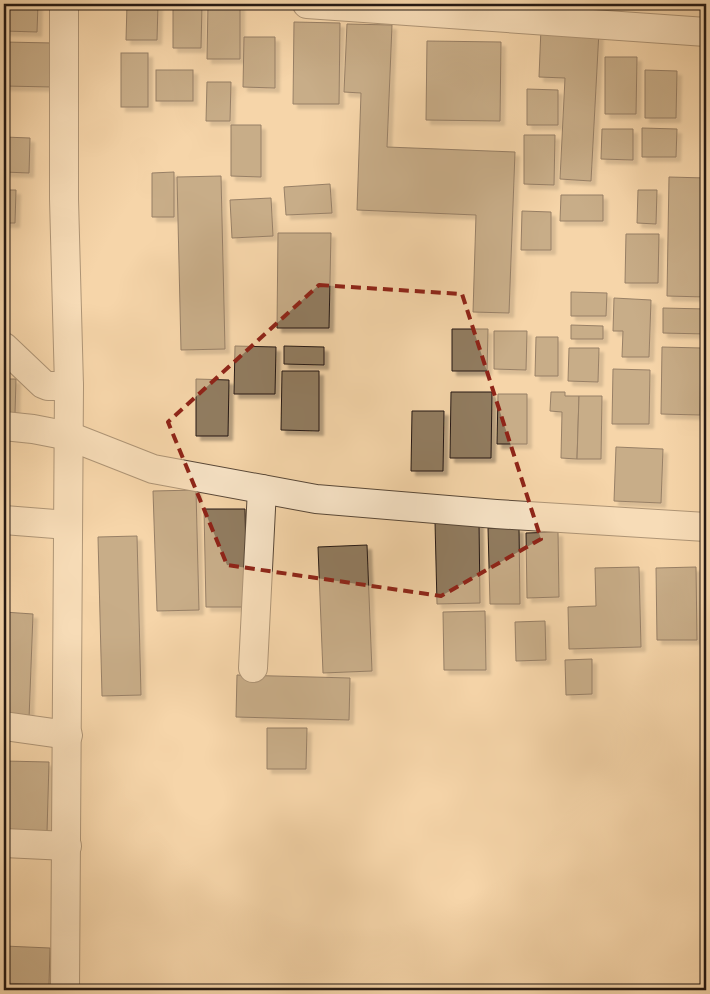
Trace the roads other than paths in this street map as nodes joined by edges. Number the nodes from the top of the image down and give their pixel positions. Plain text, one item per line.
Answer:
1 (64, 4) edge
2 (306, 4) edge
3 (706, 32) edge
4 (4, 347) edge
5 (69, 386) junction
6 (4, 426) edge
7 (69, 436) junction
8 (262, 489) junction
9 (4, 520) edge
10 (68, 525) junction
11 (706, 527) edge
12 (253, 668) dead end
13 (4, 726) edge
14 (68, 735) junction
15 (4, 843) edge
16 (67, 846) junction
17 (66, 990) edge

1 - 5 street
2 - 3 street
4 - 5 street
5 - 7 street
6 - 7 street
7 - 8 street
7 - 10 street
8 - 11 street
8 - 12 street
9 - 10 street
10 - 14 street
13 - 14 street
14 - 16 street
15 - 16 street
16 - 17 street

